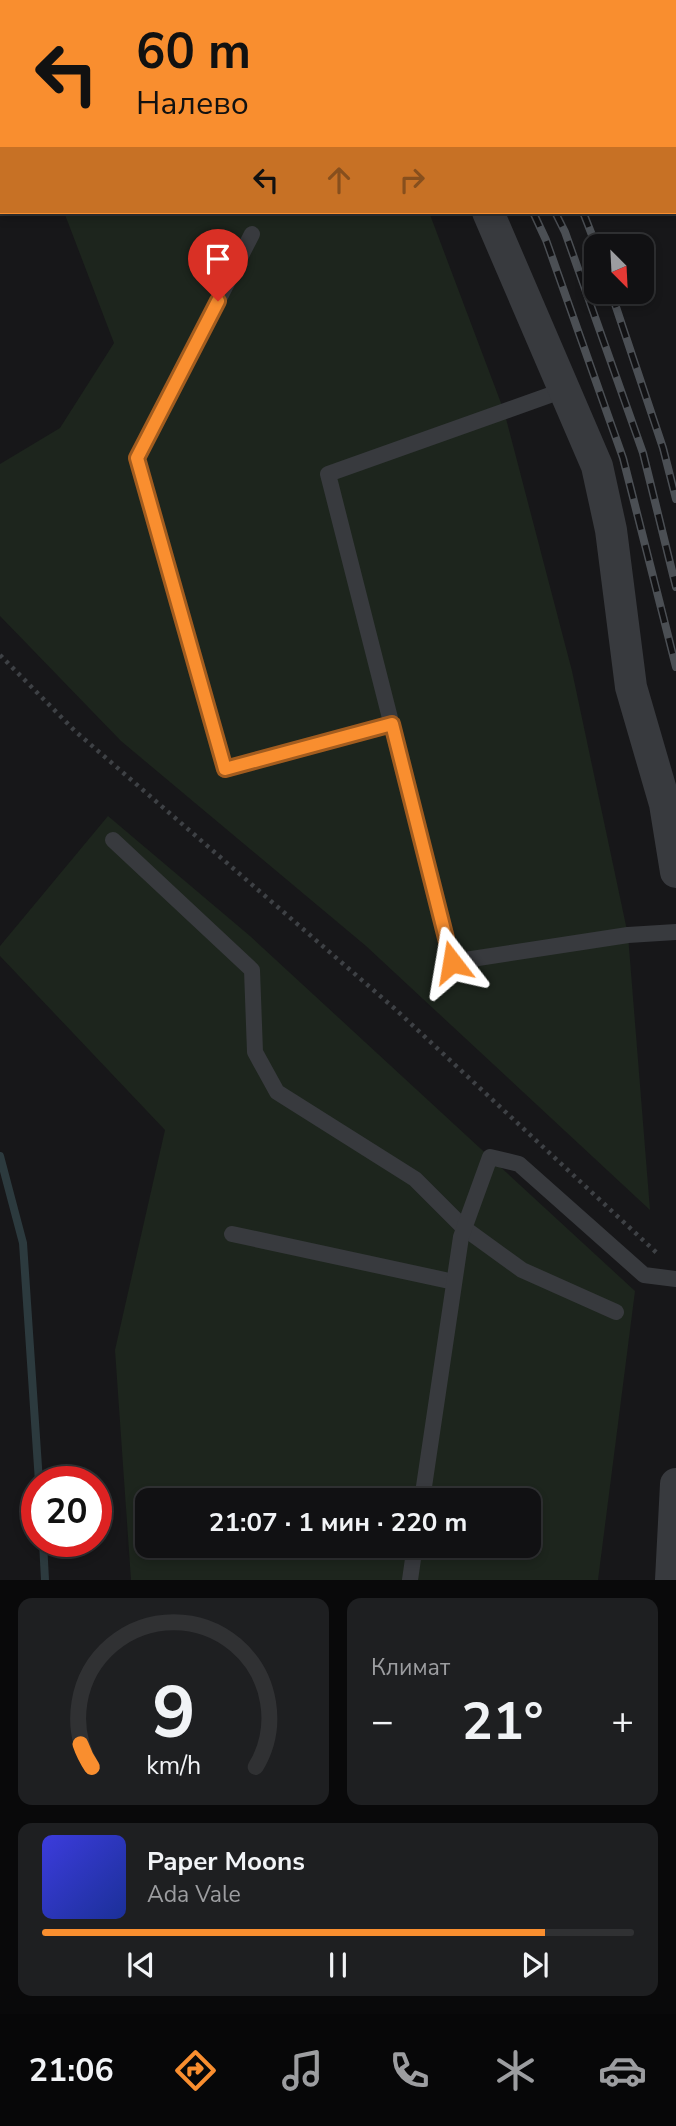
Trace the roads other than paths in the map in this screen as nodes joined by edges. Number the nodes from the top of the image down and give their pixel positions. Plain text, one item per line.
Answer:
1 (489, 214) edge
2 (252, 233) dead end
3 (564, 390) junction
4 (392, 724) junction
5 (113, 840) dead end
6 (676, 872) edge
7 (676, 932) edge
8 (464, 1228) junction
9 (232, 1234) dead end
10 (676, 1279) edge
11 (454, 1282) junction
12 (616, 1312) dead end
13 (676, 1484) edge
14 (424, 1488) edge
15 (413, 1558) edge
16 (410, 1580) edge
17 (671, 1580) edge

1 - 3 street
2 - 4 lane
3 - 4 lane
3 - 6 street
4 - 7 lane
5 - 8 lane
8 - 10 lane
8 - 11 lane
8 - 12 lane
9 - 11 lane
11 - 14 lane
13 - 17 street
15 - 16 lane

